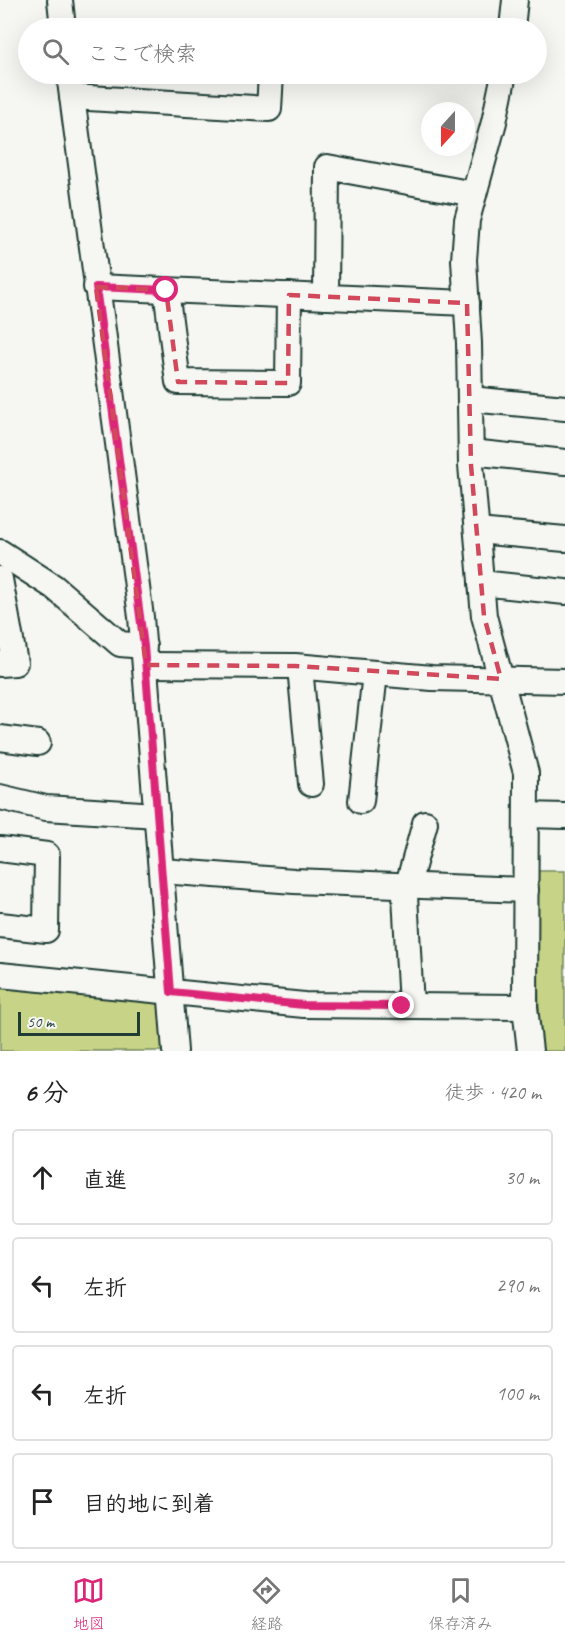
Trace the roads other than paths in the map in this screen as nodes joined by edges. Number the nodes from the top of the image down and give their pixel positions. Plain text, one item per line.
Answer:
1 (60, 0) edge
2 (515, 0) edge
3 (62, 18) edge
4 (513, 18) edge
5 (70, 84) edge
6 (270, 84) edge
7 (502, 84) edge
8 (72, 97) junction
9 (474, 194) junction
10 (96, 287) junction
11 (166, 290) junction
12 (289, 295) junction
13 (326, 297) junction
14 (467, 303) junction
15 (470, 399) junction
16 (565, 408) edge
17 (471, 452) junction
18 (565, 462) edge
19 (477, 531) junction
20 (565, 539) edge
21 (0, 552) edge
22 (0, 579) edge
23 (482, 583) junction
24 (565, 592) edge
25 (145, 655) junction
26 (0, 664) edge
27 (300, 667) junction
28 (375, 673) junction
29 (501, 679) junction
30 (565, 681) edge
31 (0, 738) edge
32 (38, 743) dead end
33 (311, 784) dead end
34 (0, 797) edge
35 (362, 801) dead end
36 (157, 815) junction
37 (526, 815) junction
38 (565, 816) edge
39 (425, 823) dead end
40 (0, 849) edge
41 (162, 871) junction
42 (407, 886) junction
43 (526, 890) junction
44 (0, 925) edge
45 (0, 975) edge
46 (171, 992) junction
47 (411, 1006) junction
48 (525, 1007) junction
49 (176, 1051) edge
50 (530, 1051) edge

1 - 3 street
2 - 4 street
5 - 8 street
6 - 8 street
7 - 9 street
8 - 10 street
9 - 13 street
9 - 14 street
10 - 11 street
10 - 25 street
11 - 12 street
11 - 12 street
12 - 13 street
13 - 14 street
14 - 15 street
15 - 16 street
15 - 17 street
17 - 18 street
17 - 19 street
19 - 20 street
19 - 23 street
21 - 25 street
22 - 26 street
23 - 24 street
23 - 29 street
25 - 27 street
25 - 36 street
27 - 28 street
27 - 33 street
28 - 29 street
28 - 35 street
29 - 30 street
29 - 37 street
31 - 32 street
34 - 36 street
36 - 41 street
37 - 38 street
37 - 43 street
39 - 42 street
40 - 44 street
41 - 42 street
41 - 46 street
42 - 43 street
42 - 47 street
43 - 48 street
45 - 46 street
46 - 47 street
46 - 49 street
47 - 48 street
48 - 50 street

